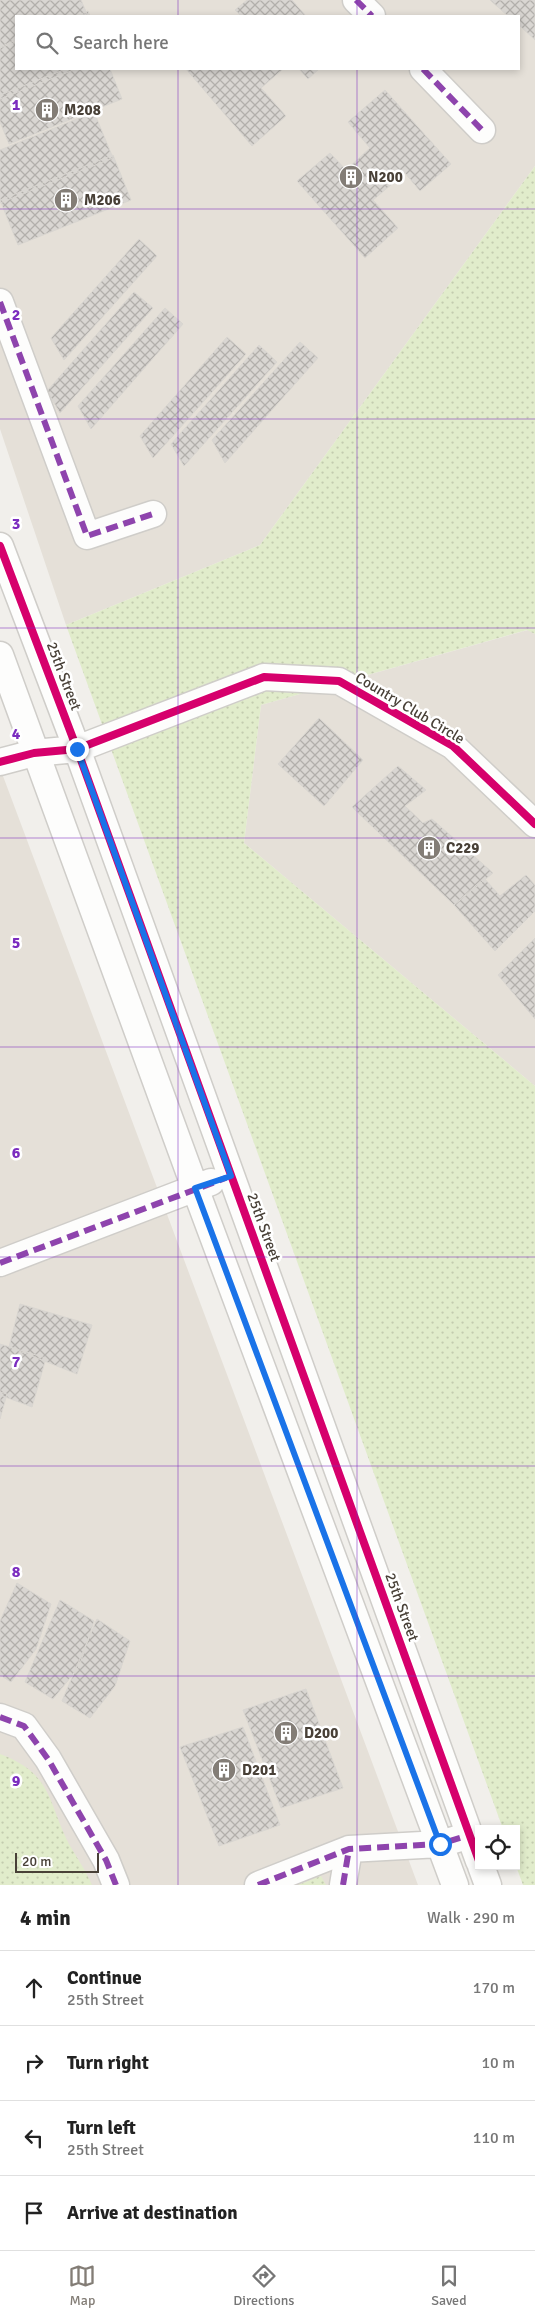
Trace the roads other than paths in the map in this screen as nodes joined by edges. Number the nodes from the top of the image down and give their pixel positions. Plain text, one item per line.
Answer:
1 (356, 0) edge
2 (371, 15) edge
3 (424, 70) edge
4 (482, 130) dead end
5 (0, 302) edge
6 (153, 514) dead end
7 (0, 546) edge
8 (0, 655) edge
9 (77, 749) junction
10 (34, 753) junction
11 (0, 762) edge
12 (535, 824) edge
13 (231, 1176) junction
14 (195, 1188) junction
15 (0, 1263) edge
16 (0, 1717) edge
17 (469, 1835) junction
18 (440, 1844) junction
19 (349, 1849) junction
20 (475, 1851) edge
21 (482, 1870) edge
22 (116, 1885) edge
23 (258, 1885) edge
24 (342, 1885) edge
25 (456, 1885) edge
26 (488, 1885) edge

1 - 2 street
3 - 4 street
5 - 6 street
7 - 9 street, 25th Street
8 - 10 street
9 - 10 street, Country Club Circle
9 - 12 street, Country Club Circle
9 - 13 street, 25th Street
10 - 11 street, Country Club Circle
10 - 14 street
13 - 14 street
13 - 17 street, 25th Street
14 - 15 street
14 - 18 street
16 - 22 street
17 - 18 street
17 - 20 street, 25th Street
18 - 19 street
18 - 25 street
19 - 23 street
19 - 24 street
21 - 26 street

